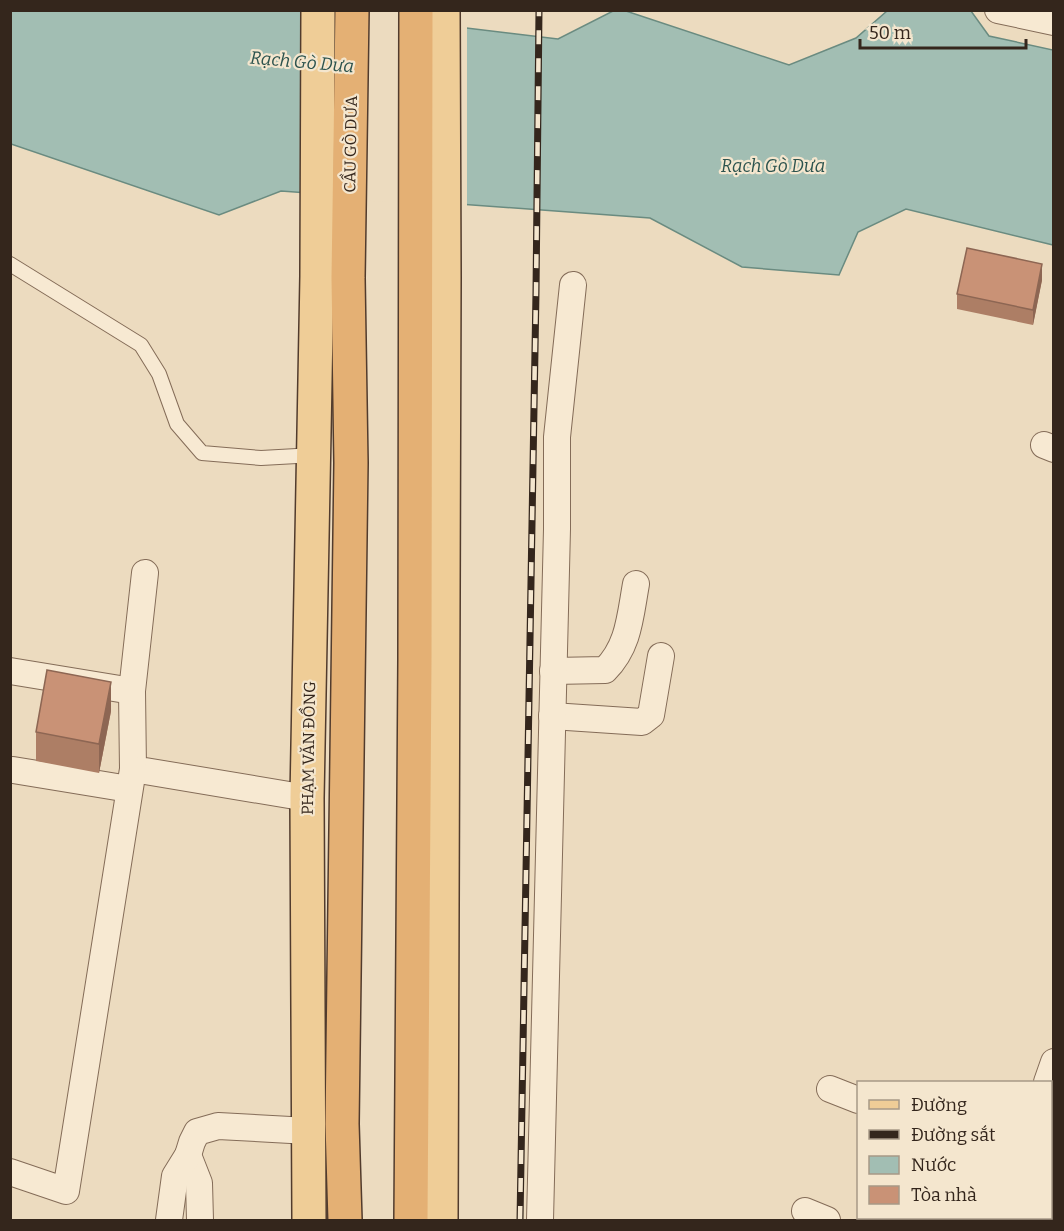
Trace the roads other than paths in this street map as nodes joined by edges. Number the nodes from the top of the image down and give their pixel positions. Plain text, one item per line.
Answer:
1 (318, 10) edge
2 (352, 10) edge
3 (416, 10) edge
4 (443, 10) edge
5 (998, 10) edge
6 (1051, 18) edge
7 (10, 264) edge
8 (333, 277) junction
9 (430, 277) junction
10 (573, 285) dead end
11 (315, 455) junction
12 (145, 573) dead end
13 (636, 584) dead end
14 (661, 656) dead end
15 (10, 670) edge
16 (553, 671) junction
17 (132, 691) junction
18 (552, 716) junction
19 (13, 770) dead end
20 (131, 779) junction
21 (307, 798) junction
22 (1053, 1062) edge
23 (1048, 1081) edge
24 (830, 1089) dead end
25 (857, 1100) edge
26 (309, 1131) junction
27 (188, 1155) junction
28 (10, 1172) edge
29 (169, 1221) edge
30 (200, 1221) edge
31 (309, 1221) edge
32 (345, 1221) edge
33 (411, 1221) edge
34 (441, 1221) edge
35 (540, 1221) edge

1 - 8 main road, CẦU GÒ DƯA
2 - 8 highway, CẦU GÒ DƯA
3 - 9 highway
4 - 9 main road
5 - 6 street
7 - 11 lane
8 - 11 main road, PHẠM VĂN ĐỒNG
8 - 32 highway
9 - 33 highway
9 - 34 main road
10 - 16 street
11 - 21 main road, PHẠM VĂN ĐỒNG
12 - 17 street
13 - 16 street
14 - 18 street
15 - 17 street
16 - 18 street
17 - 20 street
18 - 35 street
19 - 20 street
20 - 21 street
20 - 28 street
21 - 26 main road, PHẠM VĂN ĐỒNG
22 - 23 street
24 - 25 street
26 - 27 street
26 - 31 main road, PHẠM VĂN ĐỒNG
27 - 29 street
27 - 30 street

